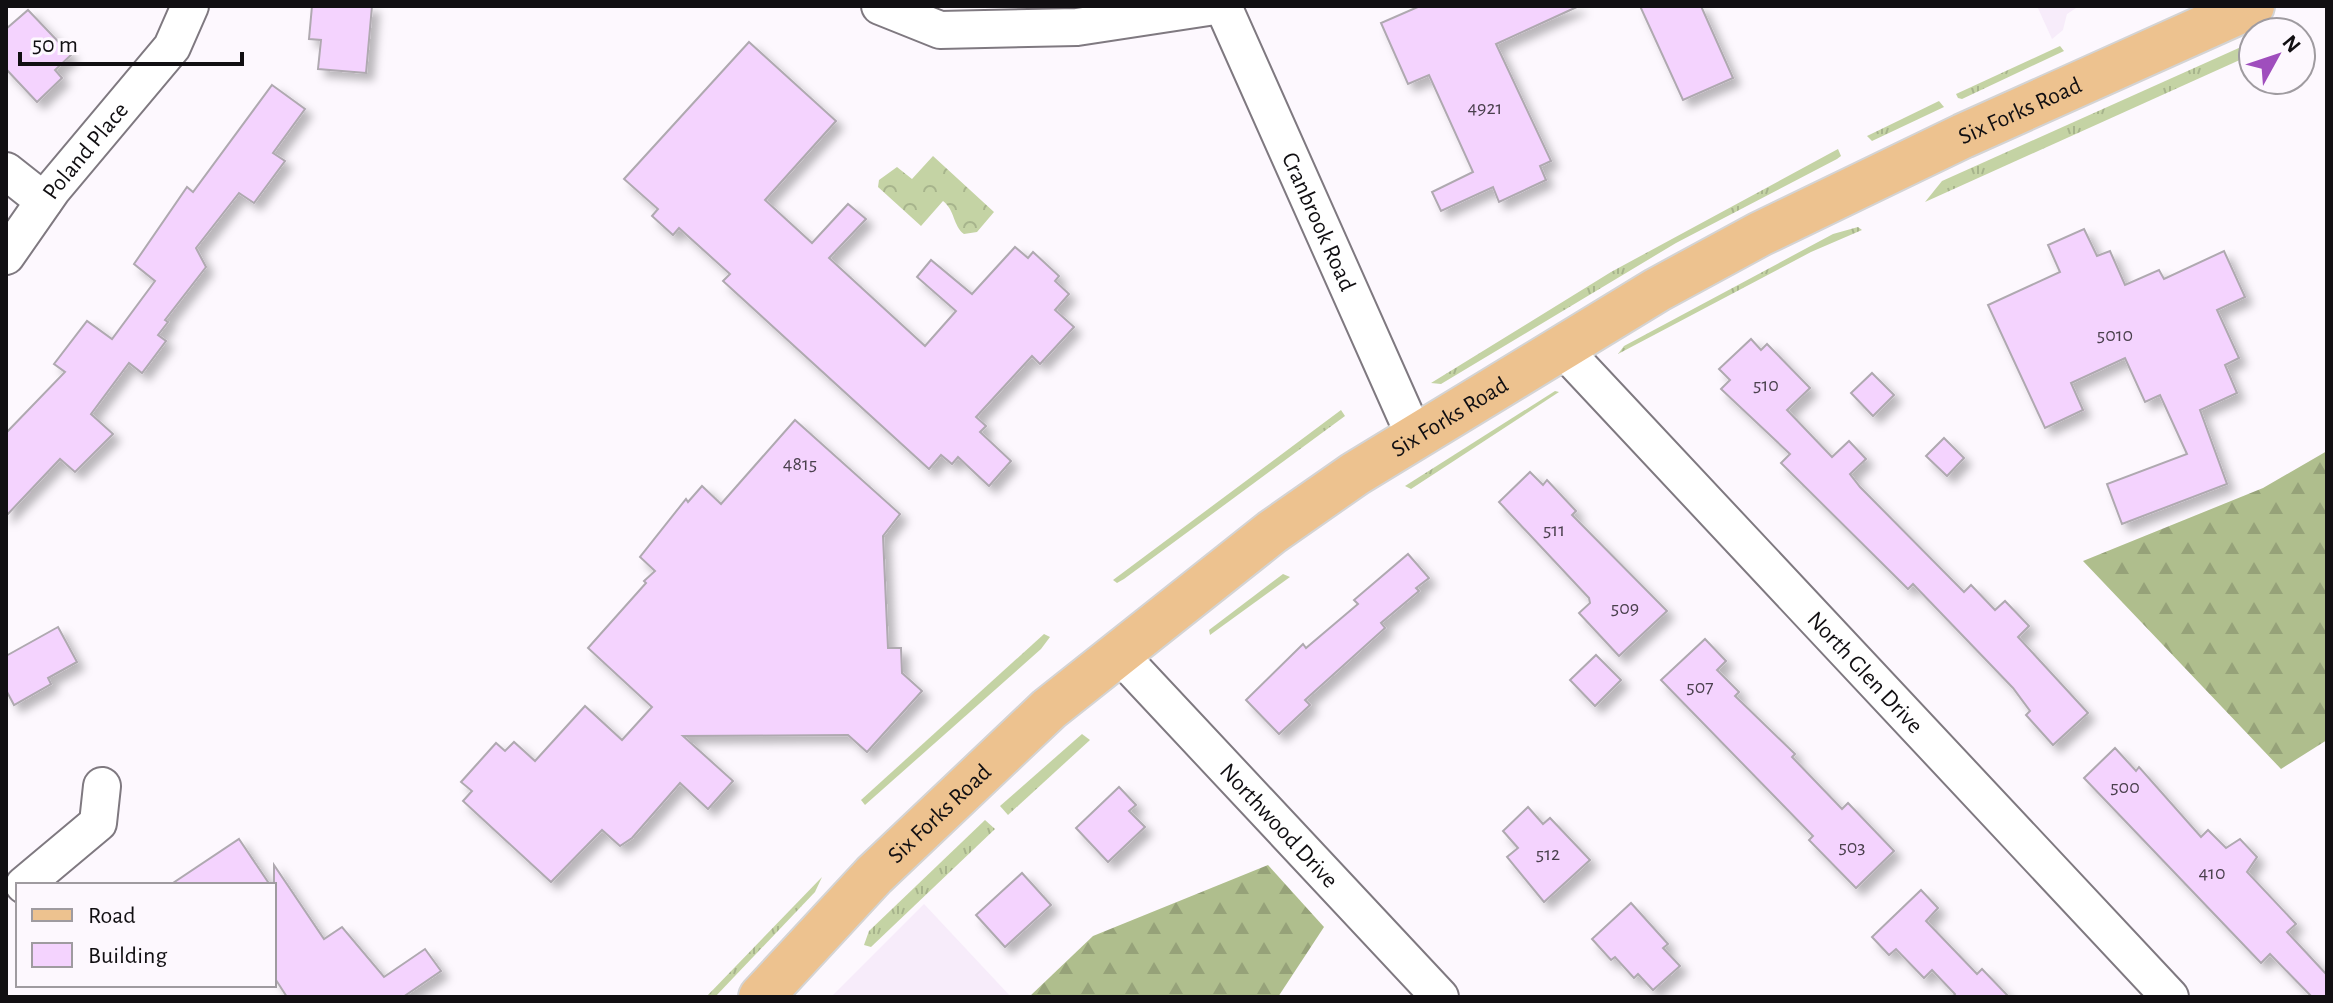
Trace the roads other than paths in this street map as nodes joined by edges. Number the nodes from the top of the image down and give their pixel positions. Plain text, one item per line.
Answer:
1 (190, 6) edge
2 (880, 6) edge
3 (1215, 6) edge
4 (1223, 6) edge
5 (2252, 6) edge
6 (6, 171) edge
7 (44, 201) junction
8 (6, 256) edge
9 (1562, 348) junction
10 (1415, 437) junction
11 (1118, 653) junction
12 (102, 786) dead end
13 (26, 883) edge
14 (761, 997) edge
15 (1440, 997) edge
16 (2170, 997) edge

1 - 7 street, Poland Place
2 - 3 street
4 - 10 street, Cranbrook Road
5 - 9 main road, Six Forks Road
6 - 7 street
7 - 8 street, Poland Place
9 - 10 main road, Six Forks Road
9 - 16 street, North Glen Drive
10 - 11 main road, Six Forks Road
11 - 14 main road, Six Forks Road
11 - 15 street, Northwood Drive
12 - 13 street

